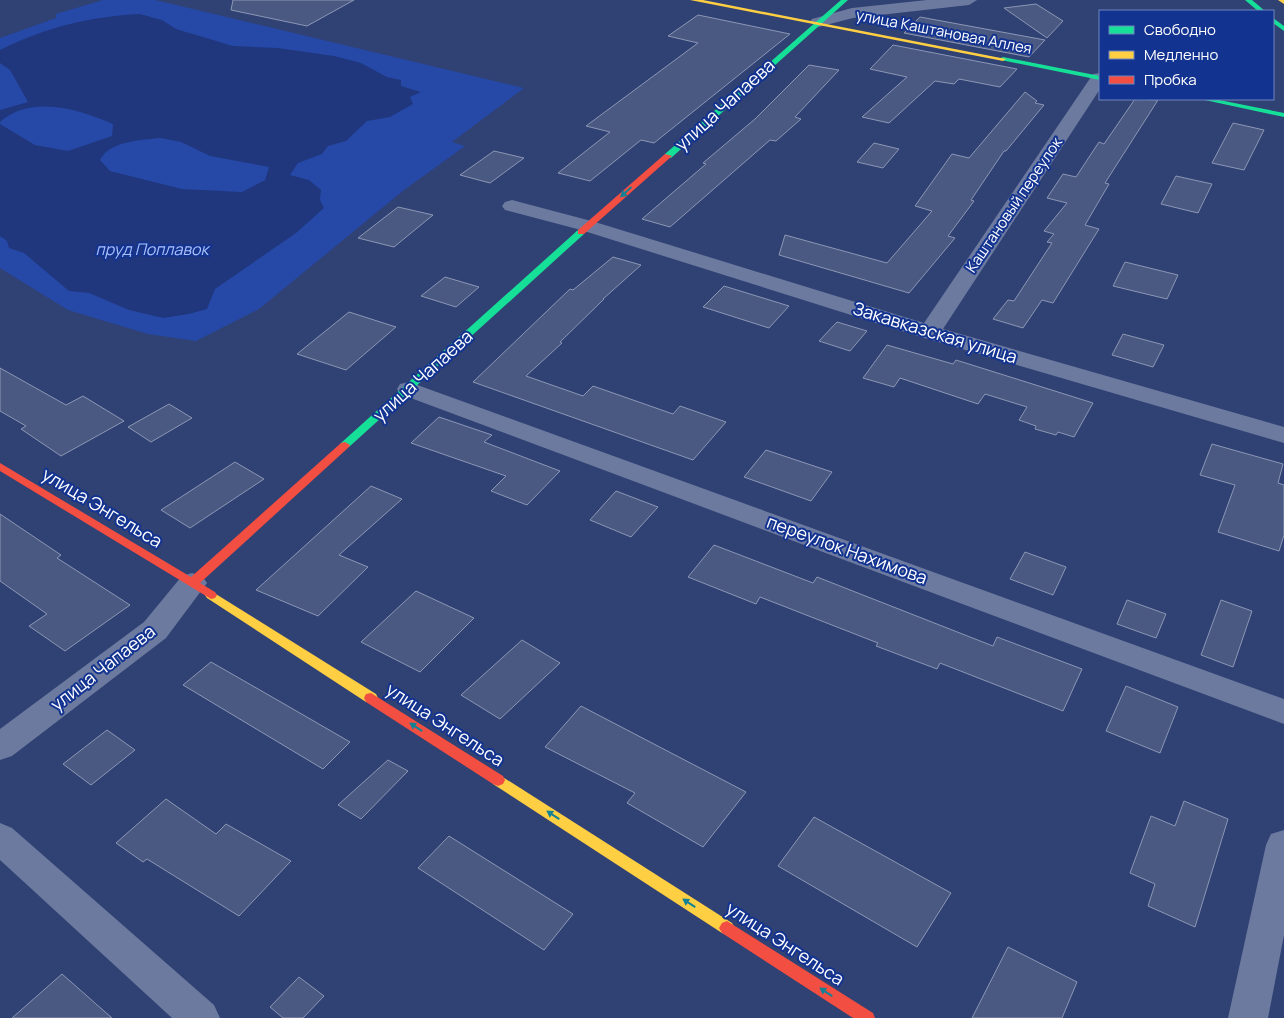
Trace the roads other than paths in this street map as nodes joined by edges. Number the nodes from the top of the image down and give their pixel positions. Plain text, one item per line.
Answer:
1 (693, 0) edge
2 (845, 0) edge
3 (969, 0) edge
4 (1248, 0) edge
5 (1281, 0) edge
6 (1284, 2) edge
7 (1261, 10) edge
8 (1274, 21) edge
9 (818, 22) junction
10 (1284, 29) edge
11 (1099, 78) edge
12 (1099, 79) edge
13 (1209, 100) edge
14 (1284, 115) edge
15 (512, 206) dead end
16 (588, 226) junction
17 (930, 332) junction
18 (409, 389) junction
19 (1284, 435) edge
20 (3, 471) edge
21 (192, 583) junction
22 (1284, 712) edge
23 (0, 747) edge
24 (0, 838) edge
25 (1284, 845) edge
26 (200, 1018) edge
27 (867, 1018) edge
28 (1248, 1018) edge

1 - 9 street, улица Каштановая Аллея
2 - 9 street, улица Чапаева
3 - 9 street
4 - 7 street
5 - 6 street
8 - 10 street
9 - 11 street, улица Каштановая Аллея
9 -> 16 street, улица Чапаева
12 - 17 street, Каштановый переулок
13 - 14 street
15 - 16 street, Закавказская улица
16 - 17 street, Закавказская улица
16 - 18 street, улица Чапаева
17 - 19 street, Закавказская улица
18 - 21 street, улица Чапаева
18 - 22 street, переулок Нахимова
20 - 21 street, улица Энгельса
21 - 23 street, улица Чапаева
27 -> 21 street, улица Энгельса
24 - 26 street
25 - 28 street

